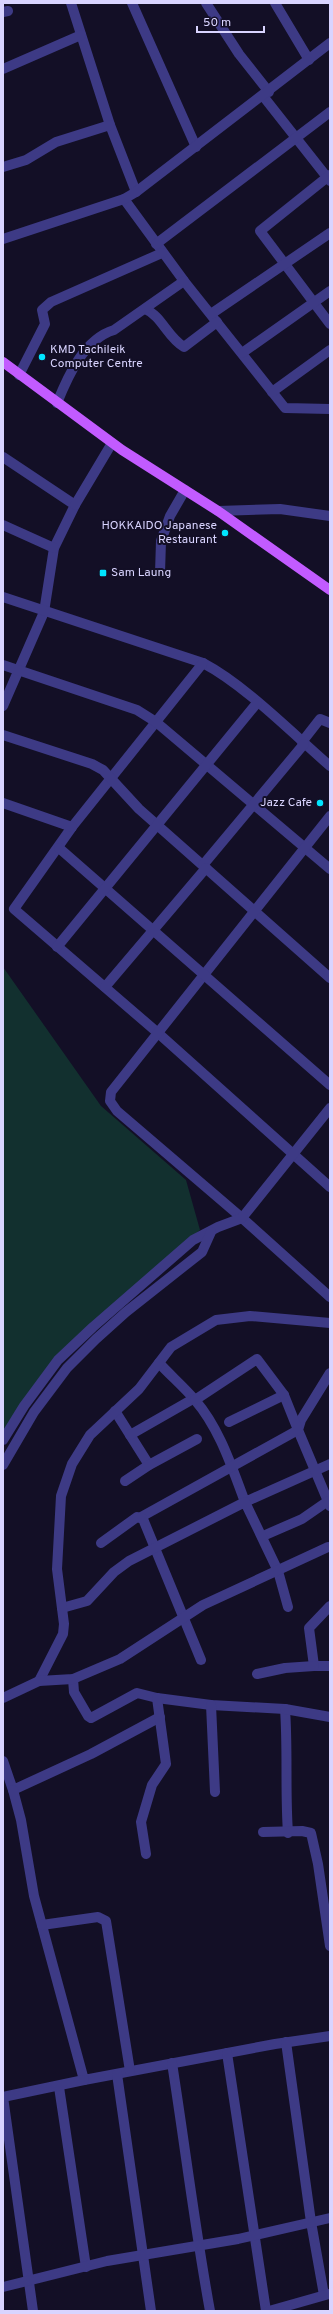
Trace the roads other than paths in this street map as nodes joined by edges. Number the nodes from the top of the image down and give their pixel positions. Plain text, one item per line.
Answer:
1 (71, 3) edge
2 (132, 3) edge
3 (206, 3) edge
4 (275, 3) edge
5 (81, 35) junction
6 (330, 43) edge
7 (309, 60) junction
8 (3, 69) edge
9 (266, 94) junction
10 (330, 112) edge
11 (110, 125) junction
12 (297, 138) junction
13 (196, 148) junction
14 (3, 167) edge
15 (329, 178) edge
16 (136, 192) junction
17 (124, 199) junction
18 (330, 233) edge
19 (3, 239) edge
20 (156, 244) junction
21 (162, 253) junction
22 (284, 265) junction
23 (184, 281) junction
24 (330, 291) edge
25 (314, 303) junction
26 (145, 309) junction
27 (214, 318) junction
28 (330, 324) edge
29 (330, 350) edge
30 (242, 353) junction
31 (3, 362) edge
32 (19, 374) junction
33 (272, 392) junction
34 (57, 403) junction
35 (330, 409) edge
36 (112, 443) junction
37 (3, 457) edge
38 (184, 490) junction
39 (75, 505) junction
40 (218, 510) junction
41 (330, 516) edge
42 (3, 525) edge
43 (54, 548) junction
44 (160, 574) dead end
45 (330, 590) edge
46 (3, 597) edge
47 (44, 612) junction
48 (203, 663) junction
49 (3, 665) edge
50 (18, 670) junction
51 (257, 703) junction
52 (3, 706) edge
53 (156, 722) junction
54 (330, 723) edge
55 (3, 735) edge
56 (303, 743) junction
57 (208, 765) junction
58 (330, 766) edge
59 (111, 780) junction
60 (3, 803) edge
61 (254, 805) junction
62 (330, 816) edge
63 (159, 826) junction
64 (72, 827) junction
65 (59, 848) junction
66 (306, 848) junction
67 (204, 867) junction
68 (330, 869) edge
69 (106, 889) junction
70 (254, 911) junction
71 (154, 930) junction
72 (57, 947) junction
73 (204, 975) junction
74 (330, 978) edge
75 (105, 987) junction
76 (158, 1033) junction
77 (330, 1085) edge
78 (330, 1108) edge
79 (293, 1154) junction
80 (330, 1187) edge
81 (242, 1218) junction
82 (211, 1232) junction
83 (330, 1297) edge
84 (330, 1323) edge
85 (158, 1363) junction
86 (330, 1373) edge
87 (284, 1395) junction
88 (194, 1399) junction
89 (115, 1411) junction
90 (229, 1422) dead end
91 (298, 1430) junction
92 (130, 1435) junction
93 (197, 1439) dead end
94 (3, 1440) edge
95 (330, 1464) edge
96 (3, 1465) edge
97 (149, 1465) junction
98 (232, 1467) junction
99 (315, 1472) junction
100 (125, 1481) dead end
101 (245, 1502) junction
102 (329, 1504) edge
103 (140, 1517) junction
104 (263, 1536) junction
105 (101, 1543) dead end
106 (155, 1548) junction
107 (329, 1549) edge
108 (278, 1571) junction
109 (330, 1606) edge
110 (288, 1607) dead end
111 (62, 1608) junction
112 (182, 1618) junction
113 (201, 1660) dead end
114 (314, 1666) junction
115 (330, 1666) edge
116 (258, 1674) dead end
117 (73, 1679) junction
118 (39, 1681) junction
119 (3, 1698) edge
120 (157, 1698) junction
121 (211, 1705) junction
122 (285, 1710) junction
123 (160, 1717) junction
124 (330, 1717) edge
125 (3, 1761) edge
126 (14, 1790) junction
127 (215, 1792) dead end
128 (263, 1832) dead end
129 (288, 1833) junction
130 (146, 1854) dead end
131 (42, 1925) junction
132 (330, 1946) edge
133 (330, 2036) edge
134 (286, 2042) junction
135 (227, 2053) junction
136 (172, 2063) junction
137 (130, 2071) junction
138 (117, 2074) junction
139 (84, 2080) junction
140 (59, 2087) junction
141 (330, 2218) edge
142 (311, 2222) junction
143 (255, 2235) junction
144 (198, 2246) junction
145 (145, 2255) junction
146 (86, 2267) junction
147 (27, 2281) junction
148 (3, 2287) edge
149 (327, 2294) edge
150 (33, 2311) edge
151 (151, 2311) edge
152 (210, 2311) edge
153 (268, 2311) edge

1 - 5 street
2 - 13 street
3 - 9 street
4 - 7 street
5 - 8 street
5 - 11 street
6 - 7 street
7 - 9 street
9 - 12 street
9 - 13 street
10 - 12 street
11 - 14 street
11 - 16 street
12 - 15 street
12 - 20 street
13 - 16 street
15 - 22 street
16 - 17 street
17 - 19 street
17 - 20 street
18 - 22 street
20 - 21 street
21 - 23 street
21 - 32 street
22 - 25 street
22 - 27 street
23 - 26 street
23 - 27 street
24 - 25 street
25 - 28 street
25 - 30 street
26 - 27 street
26 - 34 street
27 - 30 street
29 - 33 street
30 - 33 street
31 - 32 main road
32 - 34 main road
33 - 35 street
34 - 36 main road
36 - 38 main road
36 - 39 street
37 - 39 street
38 - 40 main road
38 - 44 street
39 - 43 street
40 - 41 street
40 - 45 main road
42 - 43 street
43 - 47 street
46 - 47 street
47 - 48 street
47 - 50 street
48 - 51 street
48 - 53 street
49 - 50 street
50 - 52 street
50 - 53 street
51 - 56 street
51 - 57 street
53 - 57 street
53 - 59 street
54 - 56 street
55 - 59 street
56 - 58 street
56 - 61 street
57 - 61 street
57 - 63 street
59 - 63 street
59 - 64 street
60 - 64 street
61 - 66 street
61 - 67 street
62 - 66 street
63 - 67 street
63 - 69 street
64 - 65 street
65 - 69 street
65 - 72 street
66 - 68 street
66 - 70 street
67 - 70 street
67 - 71 street
69 - 71 street
69 - 72 street
70 - 73 street
70 - 74 street
71 - 73 street
71 - 75 street
72 - 75 street
73 - 76 street
73 - 77 street
75 - 76 street
76 - 79 street
76 - 81 street
78 - 79 street
79 - 80 street
79 - 81 street
81 - 82 street
81 - 83 street
82 - 94 street
82 - 96 street
84 - 85 street
85 - 88 street
85 - 89 street
86 - 91 street
87 - 88 street
87 - 90 street
87 - 91 street
88 - 92 street
88 - 98 street
89 - 92 street
89 - 111 street
91 - 98 street
91 - 99 street
92 - 97 street
93 - 97 street
95 - 99 street
97 - 100 street
98 - 101 street
98 - 103 street
99 - 101 street
99 - 102 street
101 - 104 street
101 - 106 street
102 - 104 street
103 - 105 street
103 - 106 street
104 - 108 street
106 - 111 street
106 - 112 street
107 - 108 street
108 - 110 street
108 - 112 street
109 - 114 street
111 - 118 street
112 - 113 street
112 - 117 street
114 - 115 street
114 - 116 street
117 - 118 street
117 - 120 street
118 - 119 street
120 - 121 street
120 - 123 street
121 - 122 street
121 - 127 street
122 - 124 street
122 - 129 street
123 - 126 street
123 - 130 street
125 - 126 street
126 - 131 street
128 - 129 street
129 - 132 street
131 - 137 street
131 - 139 street
133 - 134 street
134 - 135 street
134 - 142 street
135 - 136 street
135 - 143 street
136 - 137 street
136 - 144 street
137 - 138 street
138 - 139 street
138 - 145 street
139 - 140 street
140 - 146 street
140 - 147 street
141 - 142 street
142 - 143 street
142 - 149 street
143 - 144 street
143 - 153 street
144 - 145 street
144 - 152 street
145 - 146 street
145 - 151 street
146 - 147 street
147 - 148 street
147 - 150 street
149 - 153 street

